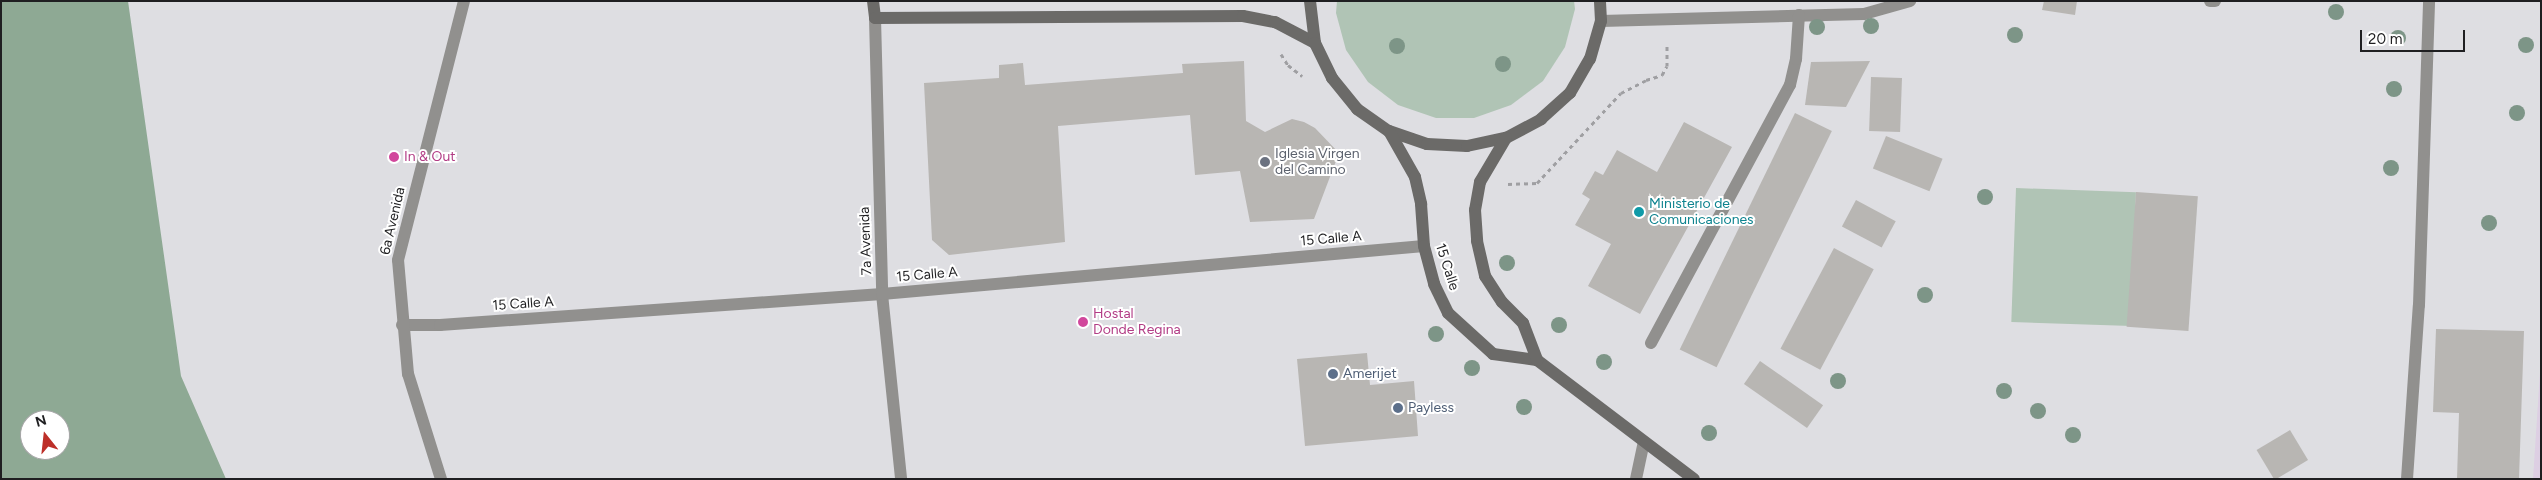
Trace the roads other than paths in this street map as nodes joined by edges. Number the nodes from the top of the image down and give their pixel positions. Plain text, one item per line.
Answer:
1 (464, 1) edge
2 (873, 1) edge
3 (1310, 1) edge
4 (1600, 1) edge
5 (1910, 1) edge
6 (2210, 1) edge
7 (2215, 1) edge
8 (2429, 1) edge
9 (1799, 15) junction
10 (874, 18) junction
11 (1601, 21) junction
12 (1316, 43) junction
13 (1389, 131) junction
14 (1506, 138) junction
15 (1424, 246) junction
16 (882, 294) junction
17 (402, 326) junction
18 (1651, 343) dead end
19 (1537, 360) junction
20 (1644, 442) junction
21 (441, 479) edge
22 (901, 479) edge
23 (1636, 479) edge
24 (1694, 479) edge
25 (2407, 479) edge

1 - 17 street, 6a Avenida
2 - 10 main road, 7a Avenida
3 - 12 main road
4 - 11 main road
5 - 9 street
6 - 7 street
8 - 25 street
9 - 11 street
9 - 18 street
10 - 12 main road
10 - 16 street, 7a Avenida
11 - 14 main road
12 - 13 main road
13 - 14 main road
13 - 15 main road, 15 Calle
14 - 19 main road
15 - 16 street, 15 Calle A
15 - 19 main road, 15 Calle
16 - 17 street, 15 Calle A
16 - 22 street, 7a Avenida
17 - 21 street, 6a Avenida
19 - 20 main road, 15 Calle
20 - 23 street
20 - 24 main road, 15 Calle

